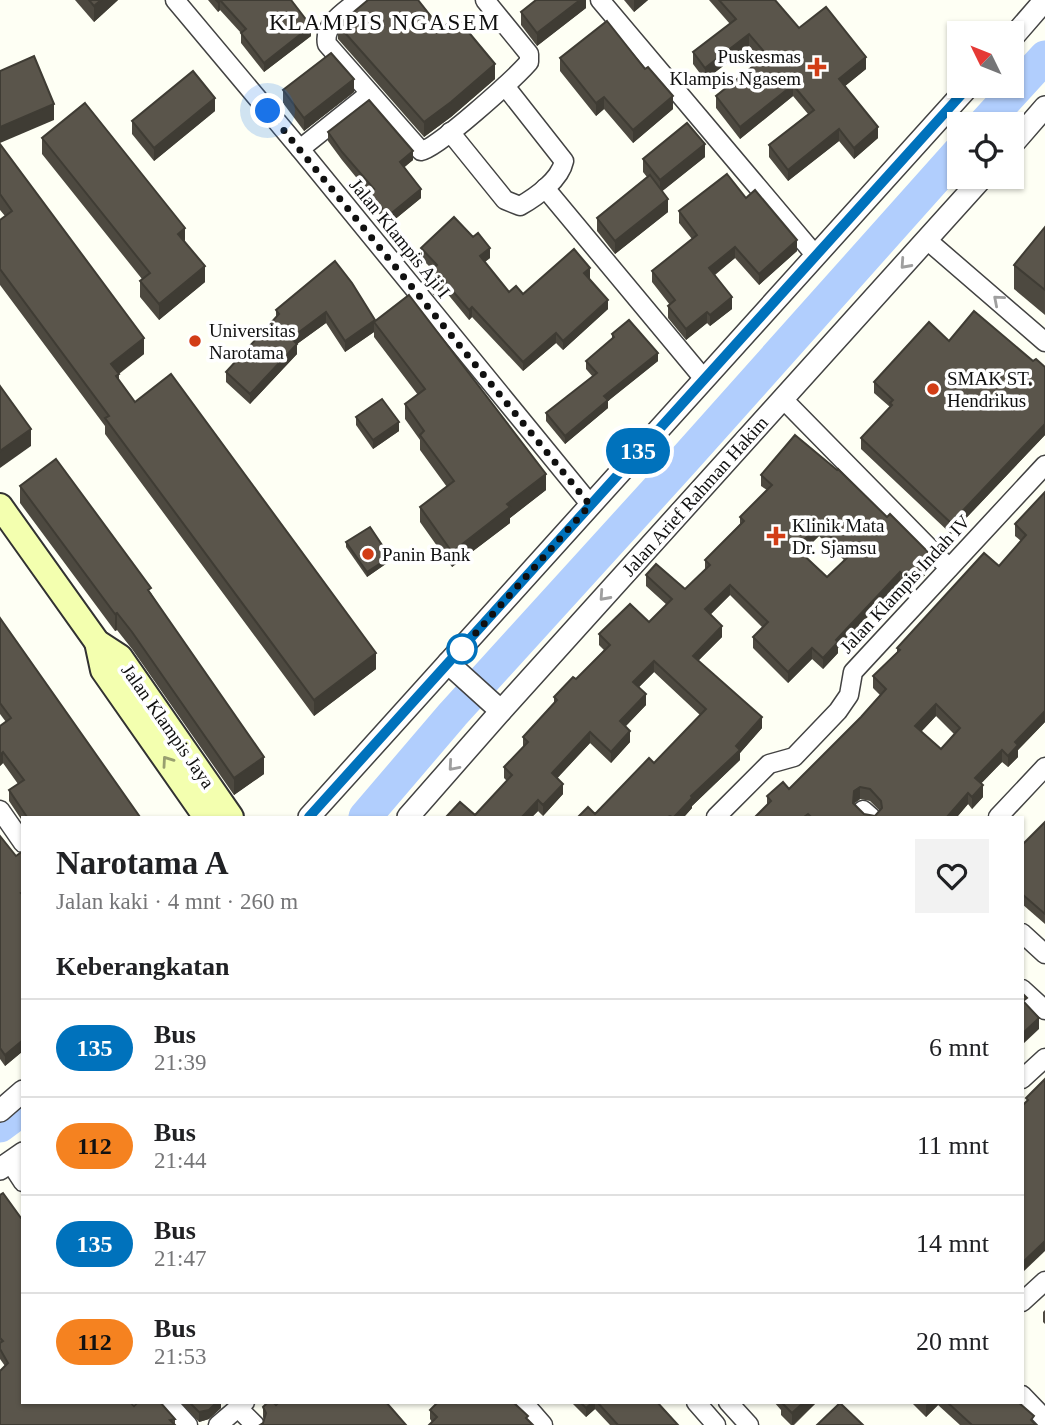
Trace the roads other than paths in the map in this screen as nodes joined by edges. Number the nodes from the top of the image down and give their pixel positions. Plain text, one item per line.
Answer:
1 (175, 0) edge
2 (485, 0) edge
3 (600, 0) edge
4 (1045, 0) edge
5 (356, 1) edge
6 (1024, 24) edge
7 (505, 86) junction
8 (370, 93) junction
9 (958, 98) edge
10 (1045, 107) edge
11 (1024, 131) edge
12 (450, 132) junction
13 (300, 149) junction
14 (545, 188) junction
15 (972, 189) edge
16 (927, 240) junction
17 (816, 256) junction
18 (1045, 342) edge
19 (704, 379) junction
20 (783, 399) junction
21 (1045, 465) edge
22 (590, 505) junction
23 (0, 506) edge
24 (949, 568) junction
25 (96, 642) junction
26 (452, 666) junction
27 (501, 711) junction
28 (1045, 767) edge
29 (0, 810) edge
30 (205, 816) edge
31 (231, 816) edge
32 (310, 816) edge
33 (409, 816) edge
34 (717, 816) edge
35 (999, 816) edge
36 (21, 840) edge
37 (1024, 935) edge
38 (1045, 954) edge
39 (1024, 991) edge
40 (1045, 1010) edge
41 (1045, 1058) edge
42 (1024, 1077) edge
43 (21, 1093) edge
44 (0, 1111) edge
45 (8, 1158) edge
46 (21, 1179) edge
47 (1045, 1281) edge
48 (1024, 1301) edge
49 (1024, 1397) edge
50 (169, 1404) edge
51 (525, 1404) edge
52 (698, 1404) edge
53 (731, 1404) edge
54 (242, 1405) edge
55 (1045, 1419) edge
56 (188, 1425) edge
57 (218, 1425) edge
58 (255, 1425) edge
59 (543, 1425) edge
60 (716, 1425) edge
61 (749, 1425) edge

1 - 13 street, Jalan Klampis Aji I
2 - 7 street
3 - 17 street
4 - 6 street
5 - 8 street
7 - 12 street
7 - 14 street
8 - 12 street
8 - 13 street
9 - 17 street
10 - 11 street
12 - 14 street
13 - 22 street, Jalan Klampis Aji I
14 - 19 street
15 - 16 street, Jalan Arief Rahman Hakim
18 -> 16 street
16 -> 20 street, Jalan Arief Rahman Hakim
17 - 19 street
19 - 22 street
20 - 24 street
20 -> 27 street, Jalan Arief Rahman Hakim
21 - 24 street, Jalan Klampis Indah IV
22 - 26 street
23 - 25 main road, Jalan Klampis Jaya
24 - 34 street, Jalan Klampis Indah IV
30 -> 25 main road, Jalan Klampis Jaya
25 - 31 main road, Jalan Klampis Jaya
26 - 27 street
26 - 32 street
27 -> 33 street, Jalan Arief Rahman Hakim
28 - 35 street
29 - 36 street
37 - 38 street
39 - 40 street
41 - 42 street
43 - 44 street
45 - 46 street
47 - 48 street
49 - 55 street
50 - 56 street
51 - 59 street
52 - 60 street
53 - 61 street
54 - 57 street
54 - 58 street

